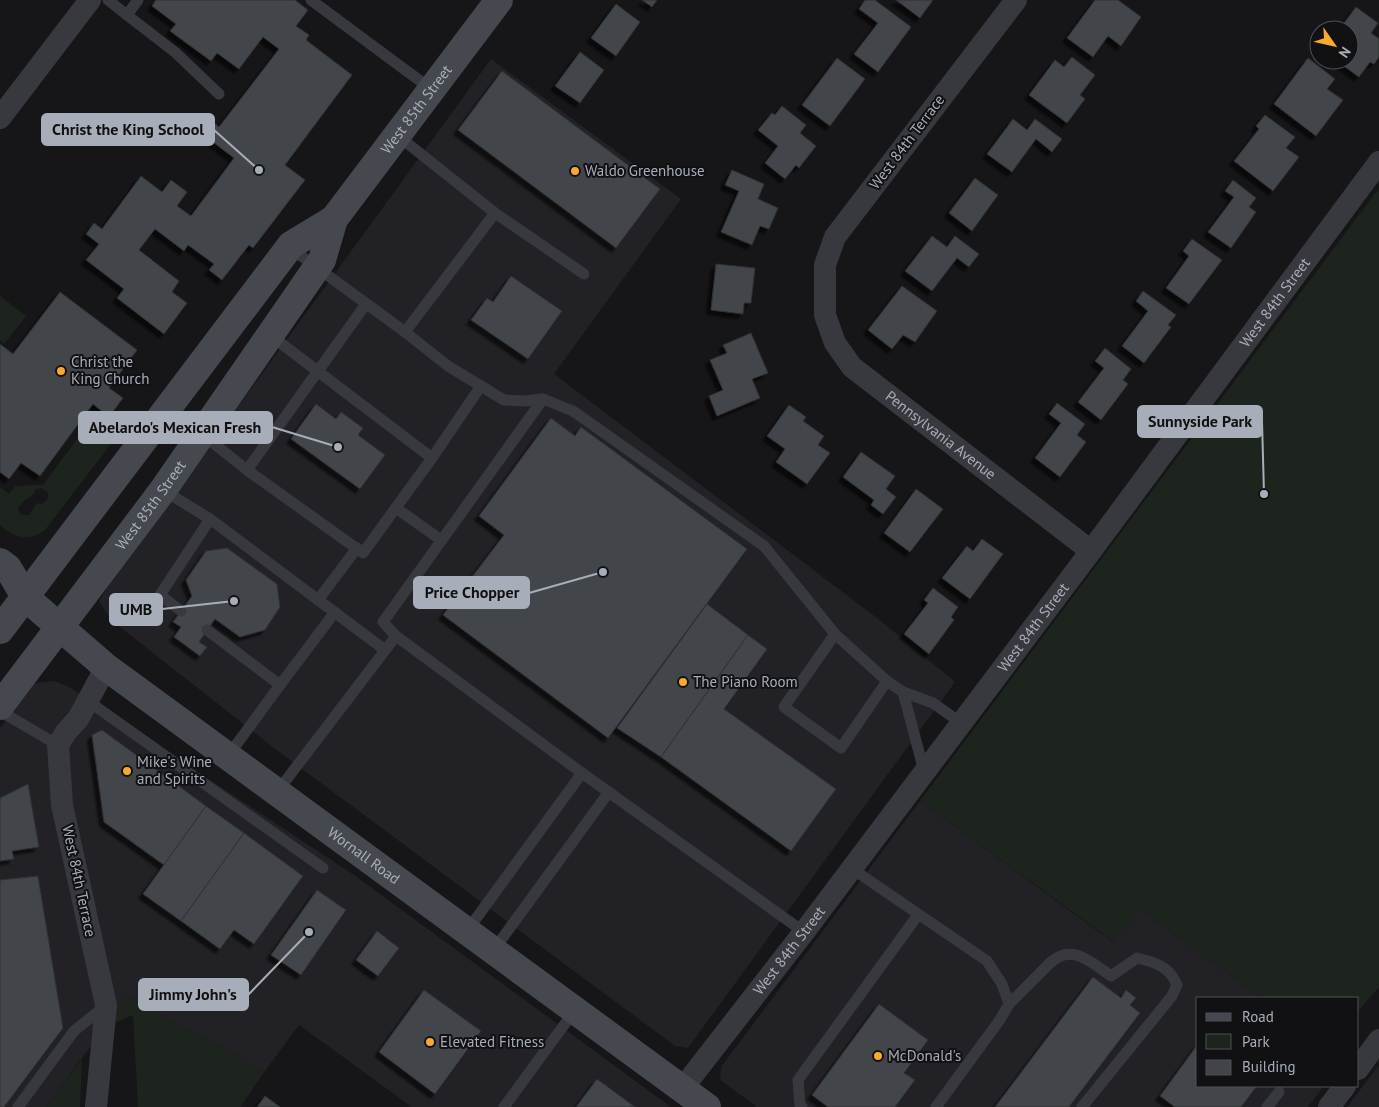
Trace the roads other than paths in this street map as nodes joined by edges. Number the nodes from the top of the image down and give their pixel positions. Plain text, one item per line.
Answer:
1 (90, 0) edge
2 (108, 0) edge
3 (138, 0) edge
4 (311, 0) edge
5 (499, 0) edge
6 (1016, 0) edge
7 (127, 15) junction
8 (431, 89) junction
9 (219, 94) dead end
10 (0, 118) edge
11 (397, 135) junction
12 (1379, 162) edge
13 (495, 213) junction
14 (334, 218) junction
15 (289, 247) junction
16 (317, 267) junction
17 (584, 274) dead end
18 (825, 295) joint
19 (366, 304) junction
20 (405, 332) junction
21 (270, 335) junction
22 (317, 372) junction
23 (481, 386) junction
24 (543, 399) junction
25 (202, 434) junction
26 (432, 458) junction
27 (248, 470) junction
28 (162, 490) junction
29 (396, 508) junction
30 (210, 519) junction
31 (441, 540) junction
32 (356, 548) junction
33 (1091, 551) junction
34 (0, 562) edge
35 (13, 597) edge
36 (318, 600) junction
37 (181, 611) dead end
38 (335, 612) junction
39 (58, 626) junction
40 (0, 630) edge
41 (207, 630) dead end
42 (834, 634) junction
43 (396, 636) junction
44 (386, 650) junction
45 (106, 667) junction
46 (887, 681) junction
47 (280, 685) junction
48 (903, 692) junction
49 (88, 701) junction
50 (0, 706) edge
51 (0, 711) edge
52 (961, 723) junction
53 (58, 745) junction
54 (228, 756) junction
55 (924, 771) junction
56 (582, 773) junction
57 (277, 792) junction
58 (609, 792) junction
59 (323, 868) dead end
60 (851, 868) junction
61 (918, 914) junction
62 (467, 931) junction
63 (804, 932) junction
64 (493, 951) junction
65 (1009, 1004) junction
66 (106, 1005) junction
67 (575, 1010) junction
68 (1379, 1040) edge
69 (1359, 1068) edge
70 (1344, 1087) edge
71 (682, 1090) junction
72 (1279, 1092) dead end
73 (18, 1107) edge
74 (96, 1107) edge
75 (504, 1107) edge
76 (706, 1107) edge
77 (802, 1107) edge
78 (936, 1107) edge
79 (1082, 1107) edge
80 (1267, 1107) edge
81 (1329, 1107) edge

1 - 10 street
2 - 7 lane
3 - 7 lane
4 - 8 lane
5 - 8 main road, West 85th Street
6 - 18 street, West 84th Terrace
7 - 9 lane
8 - 11 main road, West 85th Street
11 - 13 lane
11 - 14 main road, West 85th Street
12 - 33 street, West 84th Street
13 - 17 lane
13 - 20 lane
14 - 15 main road, West 85th Street
14 - 16 main road, West 85th Street
15 - 16 lane
15 - 35 main road, West 85th Street
16 - 19 lane
16 - 21 main road, West 85th Street
18 - 33 street, Pennsylvania Avenue
19 - 20 lane
19 - 22 lane
20 - 23 lane
21 - 22 lane
21 - 25 main road, West 85th Street
22 - 26 lane
22 - 27 lane
23 - 24 lane
23 - 26 lane
24 - 31 lane
24 - 42 lane
25 - 27 lane
25 - 28 main road, West 85th Street
26 - 29 lane
27 - 32 lane
28 - 30 lane
28 - 39 main road, West 85th Street
29 - 31 lane
29 - 32 lane
30 - 36 lane
30 - 37 lane
31 - 43 lane
32 - 36 lane
33 - 52 street, West 84th Street
34 - 35 main road, Wornall Road
35 - 39 main road, Wornall Road
35 - 40 main road, West 85th Street
36 - 38 lane
38 - 44 lane
38 - 47 lane
39 - 45 main road, Wornall Road
39 - 50 main road, West 85th Street
41 - 47 lane
42 - 46 lane
42 - 46 lane
43 - 44 lane
43 - 56 lane
44 - 57 lane
45 - 49 street
45 - 54 main road, Wornall Road
46 - 48 lane
47 - 54 lane
48 - 52 lane
48 - 55 lane
49 - 53 street
49 - 59 lane
51 - 53 lane
52 - 55 street, West 84th Street
53 - 66 street, West 84th Terrace
54 - 57 main road, Wornall Road
55 - 60 street, West 84th Street
56 - 58 lane
56 - 62 lane
57 - 62 main road, Wornall Road
58 - 63 lane
58 - 64 lane
60 - 61 lane
60 - 63 street, West 84th Street
61 - 65 lane
61 - 77 lane
62 - 64 main road, Wornall Road
63 - 71 street, West 84th Street
64 - 67 main road, Wornall Road
65 - 78 lane
65 - 79 lane
66 - 73 lane
66 - 74 street, West 84th Terrace
67 - 71 main road, Wornall Road
67 - 75 lane
68 - 69 street
70 - 81 street
71 - 76 main road, Wornall Road
72 - 80 lane

